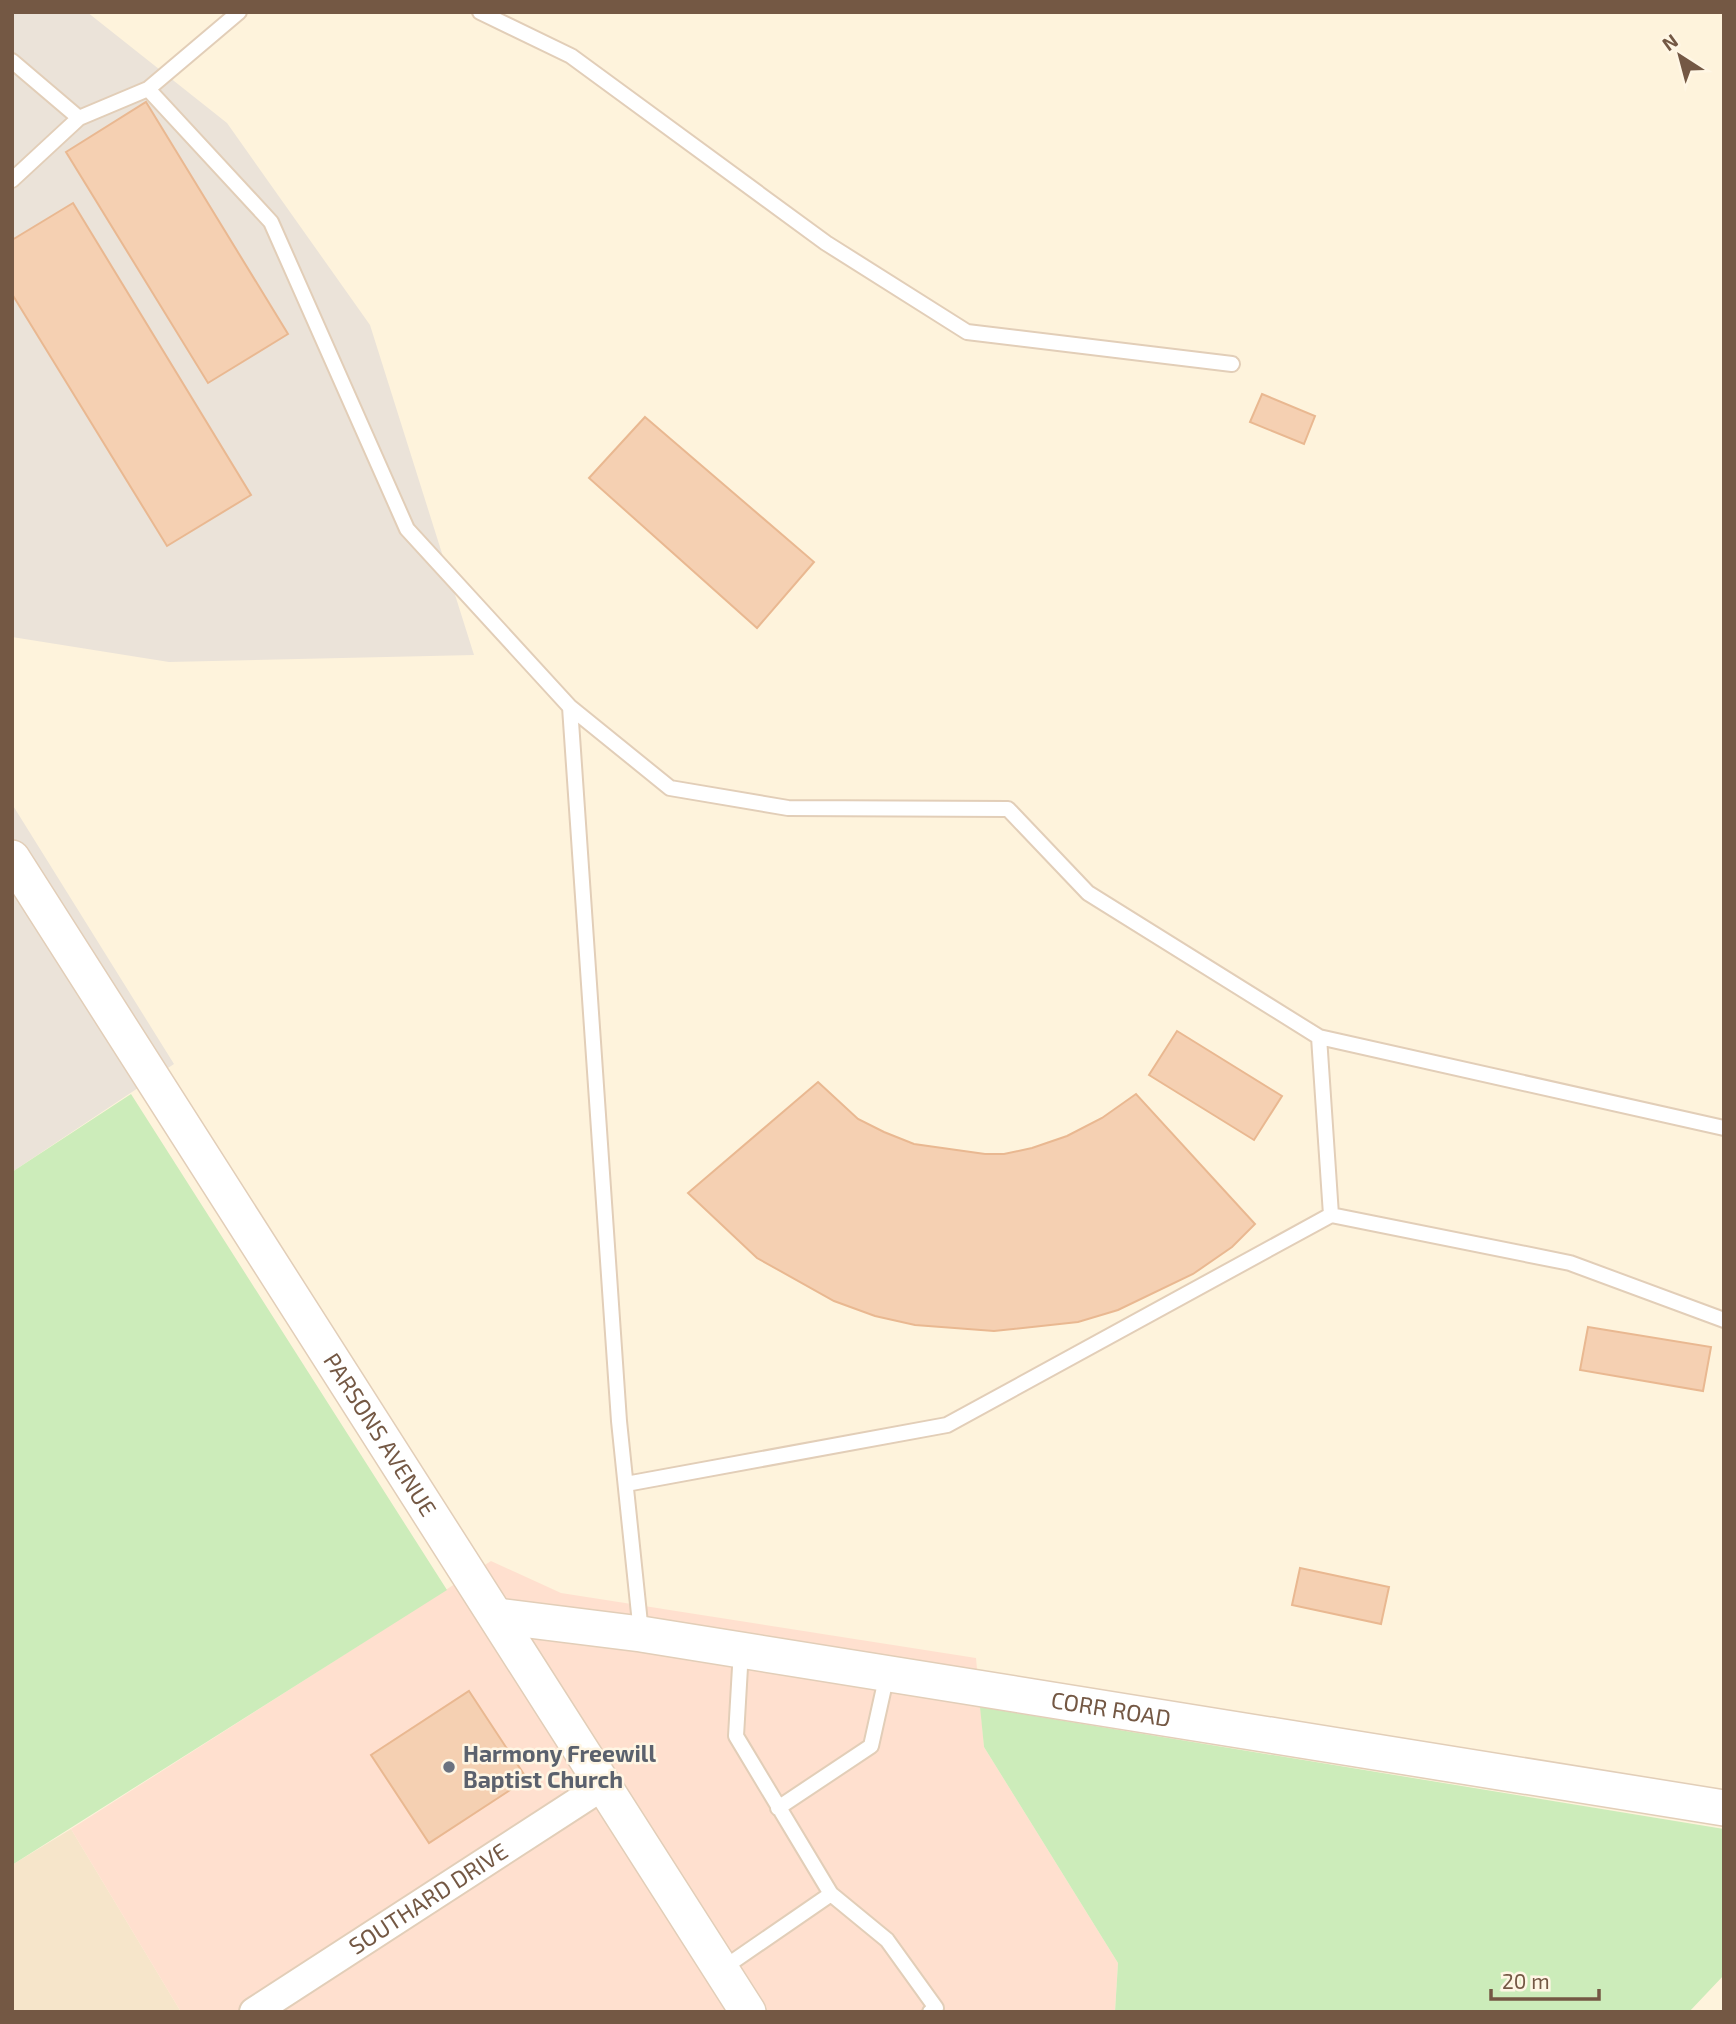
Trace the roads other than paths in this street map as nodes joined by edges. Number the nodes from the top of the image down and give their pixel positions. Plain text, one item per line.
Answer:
1 (239, 12) edge
2 (480, 12) edge
3 (12, 61) edge
4 (148, 89) junction
5 (79, 118) junction
6 (12, 180) edge
7 (1232, 364) dead end
8 (570, 708) junction
9 (12, 858) edge
10 (1320, 1037) junction
11 (1724, 1128) edge
12 (1331, 1215) junction
13 (1724, 1320) edge
14 (626, 1483) junction
15 (497, 1616) junction
16 (642, 1634) junction
17 (741, 1650) junction
18 (887, 1674) junction
19 (604, 1785) junction
20 (778, 1808) junction
21 (1724, 1808) edge
22 (831, 1895) junction
23 (721, 1970) junction
24 (254, 2012) edge
25 (748, 2012) edge
26 (930, 2012) edge

1 - 4 lane
2 - 7 lane
3 - 5 lane
4 - 5 lane
4 - 8 lane
5 - 6 lane
8 - 10 lane
8 - 14 lane
9 - 15 street, PARSONS AVENUE
10 - 11 lane
10 - 12 lane
12 - 13 lane
12 - 14 lane
14 - 16 lane
15 - 16 street, CORR ROAD
15 - 19 street, PARSONS AVENUE
16 - 17 street, CORR ROAD
17 - 18 street, CORR ROAD
17 - 20 lane
18 - 20 lane
18 - 21 street, CORR ROAD
19 - 23 street, PARSONS AVENUE
19 - 24 street, SOUTHARD DRIVE
20 - 22 lane
22 - 23 lane
22 - 26 lane
23 - 25 street, PARSONS AVENUE

